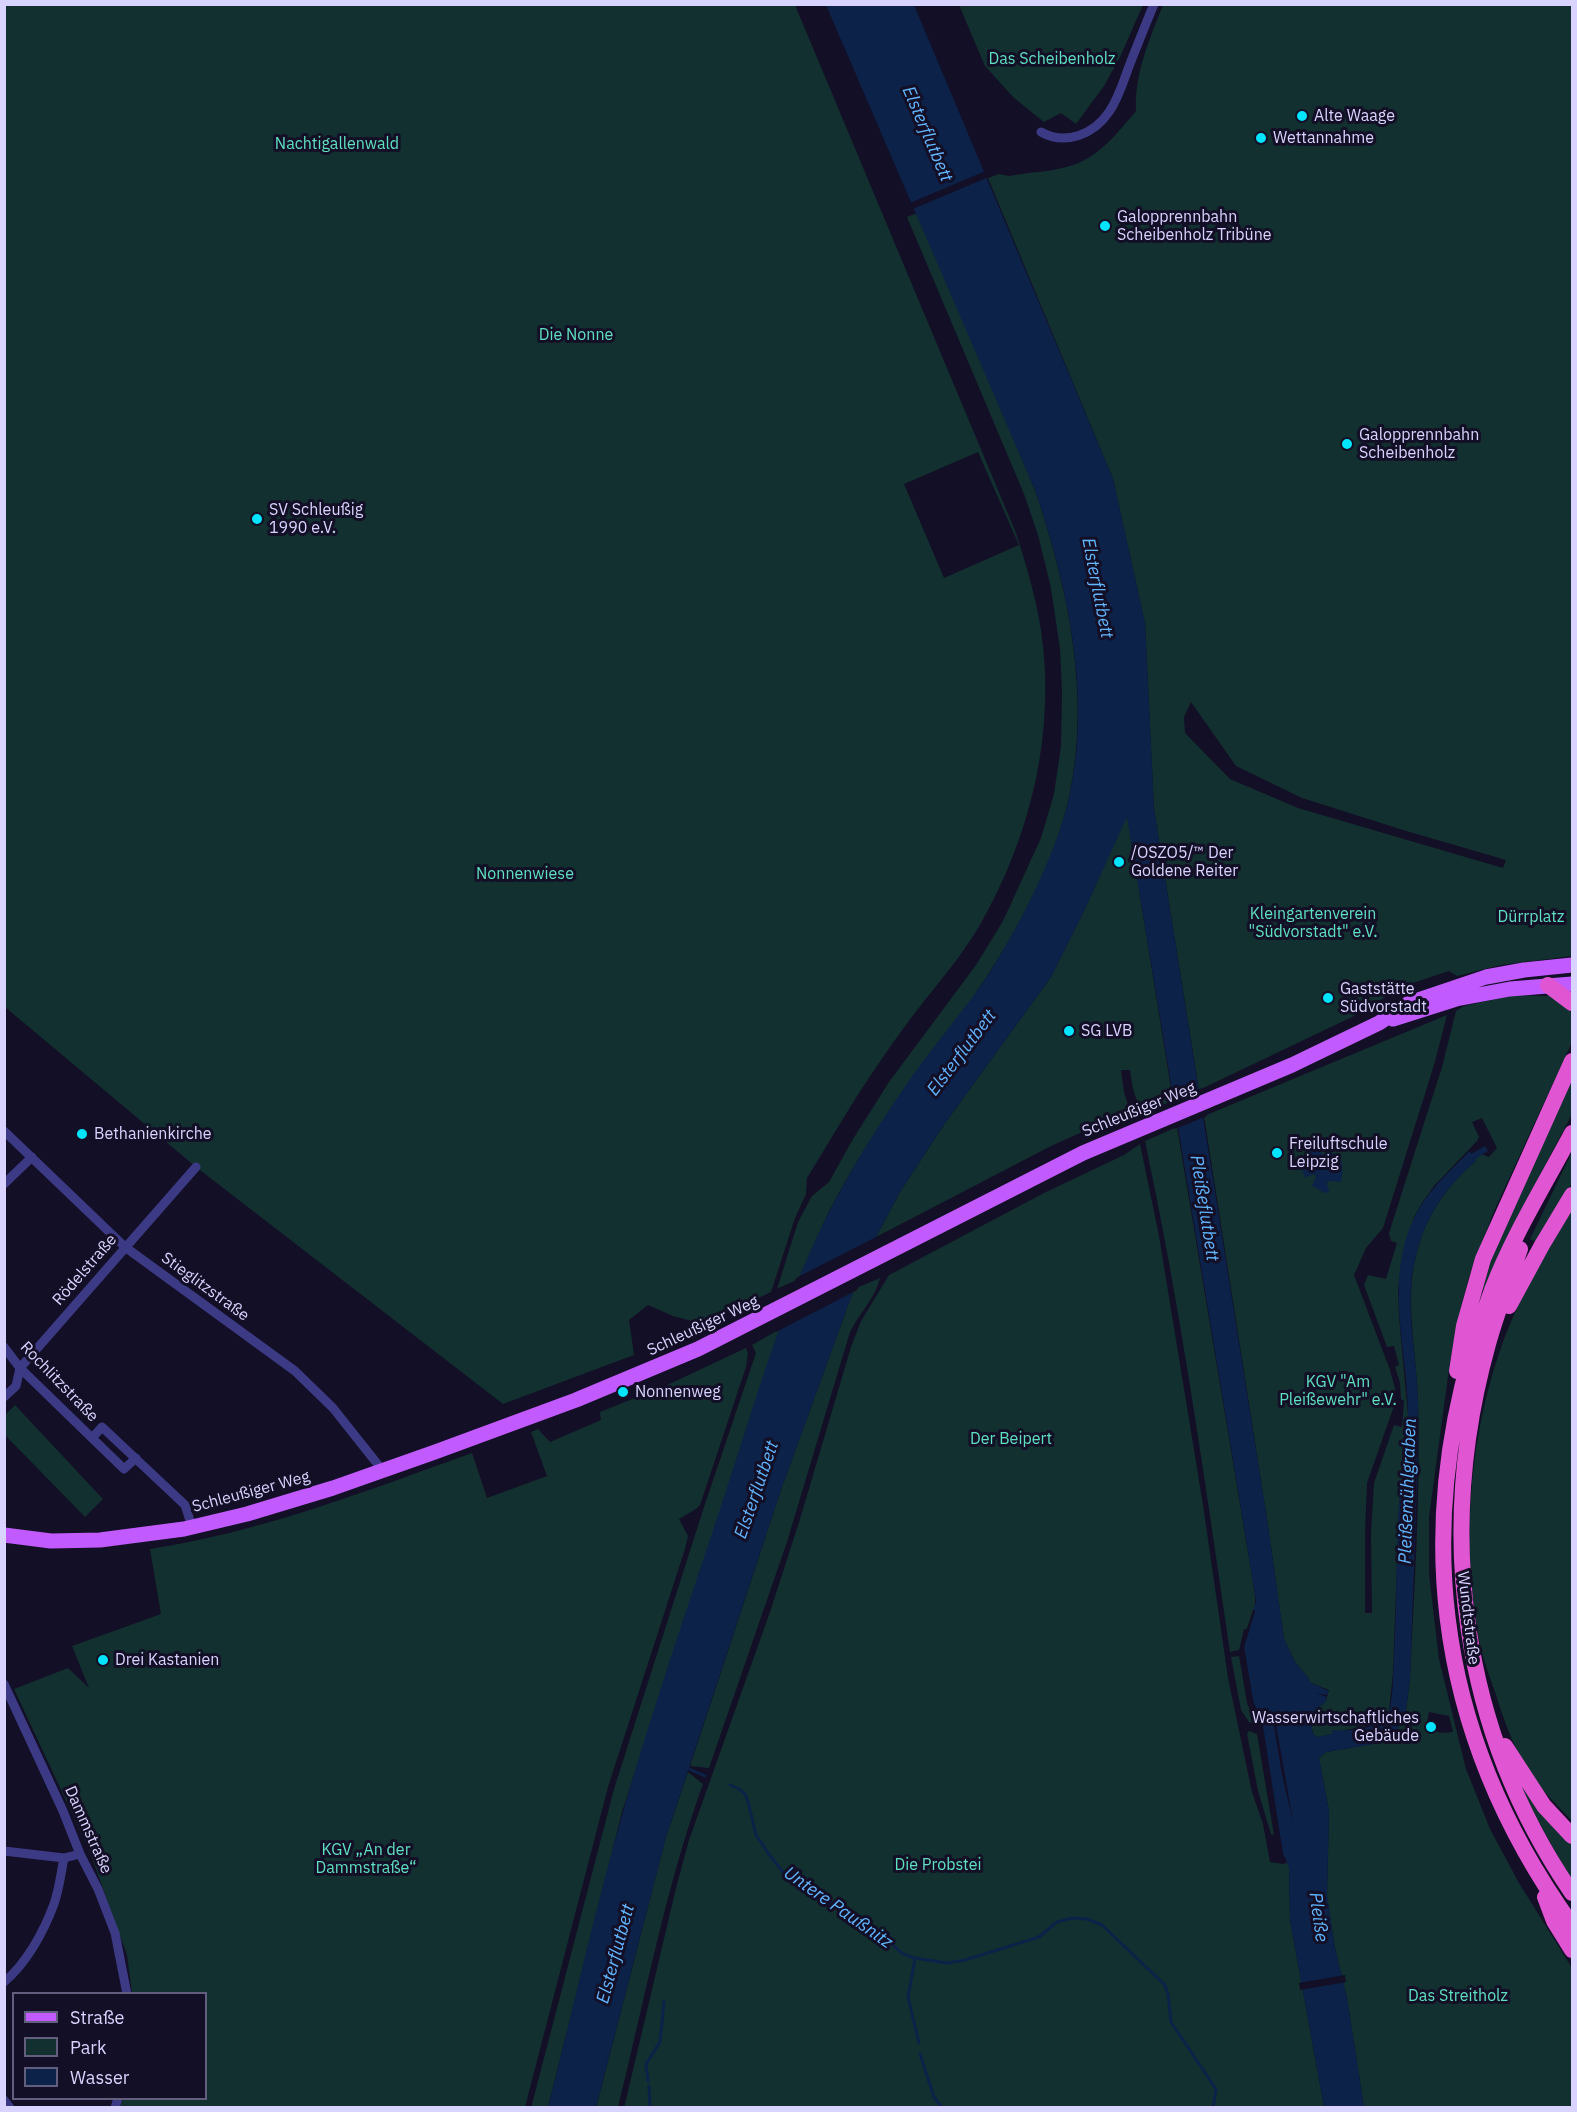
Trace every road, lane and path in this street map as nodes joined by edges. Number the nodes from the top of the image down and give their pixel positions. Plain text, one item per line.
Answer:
1 (1154, 4) edge
2 (1041, 132) dead end
3 (1572, 965) edge
4 (1572, 984) edge
5 (1548, 985) junction
6 (1572, 1003) edge
7 (1379, 1023) junction
8 (1572, 1061) edge
9 (4, 1131) edge
10 (1572, 1133) edge
11 (32, 1157) junction
12 (1555, 1166) junction
13 (196, 1167) dead end
14 (4, 1184) edge
15 (1572, 1195) edge
16 (125, 1247) junction
17 (1488, 1343) junction
18 (4, 1347) edge
19 (20, 1368) junction
20 (4, 1397) edge
21 (1452, 1428) junction
22 (92, 1438) junction
23 (136, 1458) junction
24 (383, 1470) junction
25 (192, 1527) junction
26 (4, 1535) edge
27 (4, 1684) edge
28 (1489, 1721) junction
29 (1572, 1836) edge
30 (4, 1851) edge
31 (80, 1854) junction
32 (64, 1858) junction
33 (1529, 1860) junction
34 (1572, 1893) edge
35 (1572, 1925) edge
36 (1572, 1950) edge
37 (4, 1982) edge
38 (127, 1992) edge
39 (4, 2100) edge
40 (10, 2108) edge

1 - 2 street
3 - 7 main road, Schleußiger Weg
4 - 5 main road, Schleußiger Weg
5 - 6 highway
5 - 7 main road, Schleußiger Weg
7 - 24 main road, Schleußiger Weg
8 - 21 highway
9 - 11 street, Stieglitzstraße
10 - 12 highway, Wundtstraße
11 - 14 street
11 - 16 street, Stieglitzstraße
12 - 17 highway, Wundtstraße
12 - 21 highway, Wundtstraße
13 - 16 street, Rödelstraße
15 - 17 highway
16 - 19 street, Rödelstraße
16 - 24 street, Stieglitzstraße
17 - 28 highway, Wundtstraße
18 - 19 street, Rochlitzstraße
19 - 20 street, Rödelstraße
19 - 22 street, Rochlitzstraße
21 - 33 highway, Wundtstraße
22 - 23 street, Rochlitzstraße
22 - 23 street, Rochlitzstraße
23 - 25 street, Rochlitzstraße
24 - 25 main road, Schleußiger Weg
25 - 26 main road, Schleußiger Weg
27 - 31 street, Dammstraße
28 - 29 highway
28 - 34 highway, Wundtstraße
30 - 32 street
31 - 32 street
31 - 38 street, Dammstraße
32 - 37 street
33 - 35 highway, Wundtstraße
33 - 36 highway
39 - 40 street

